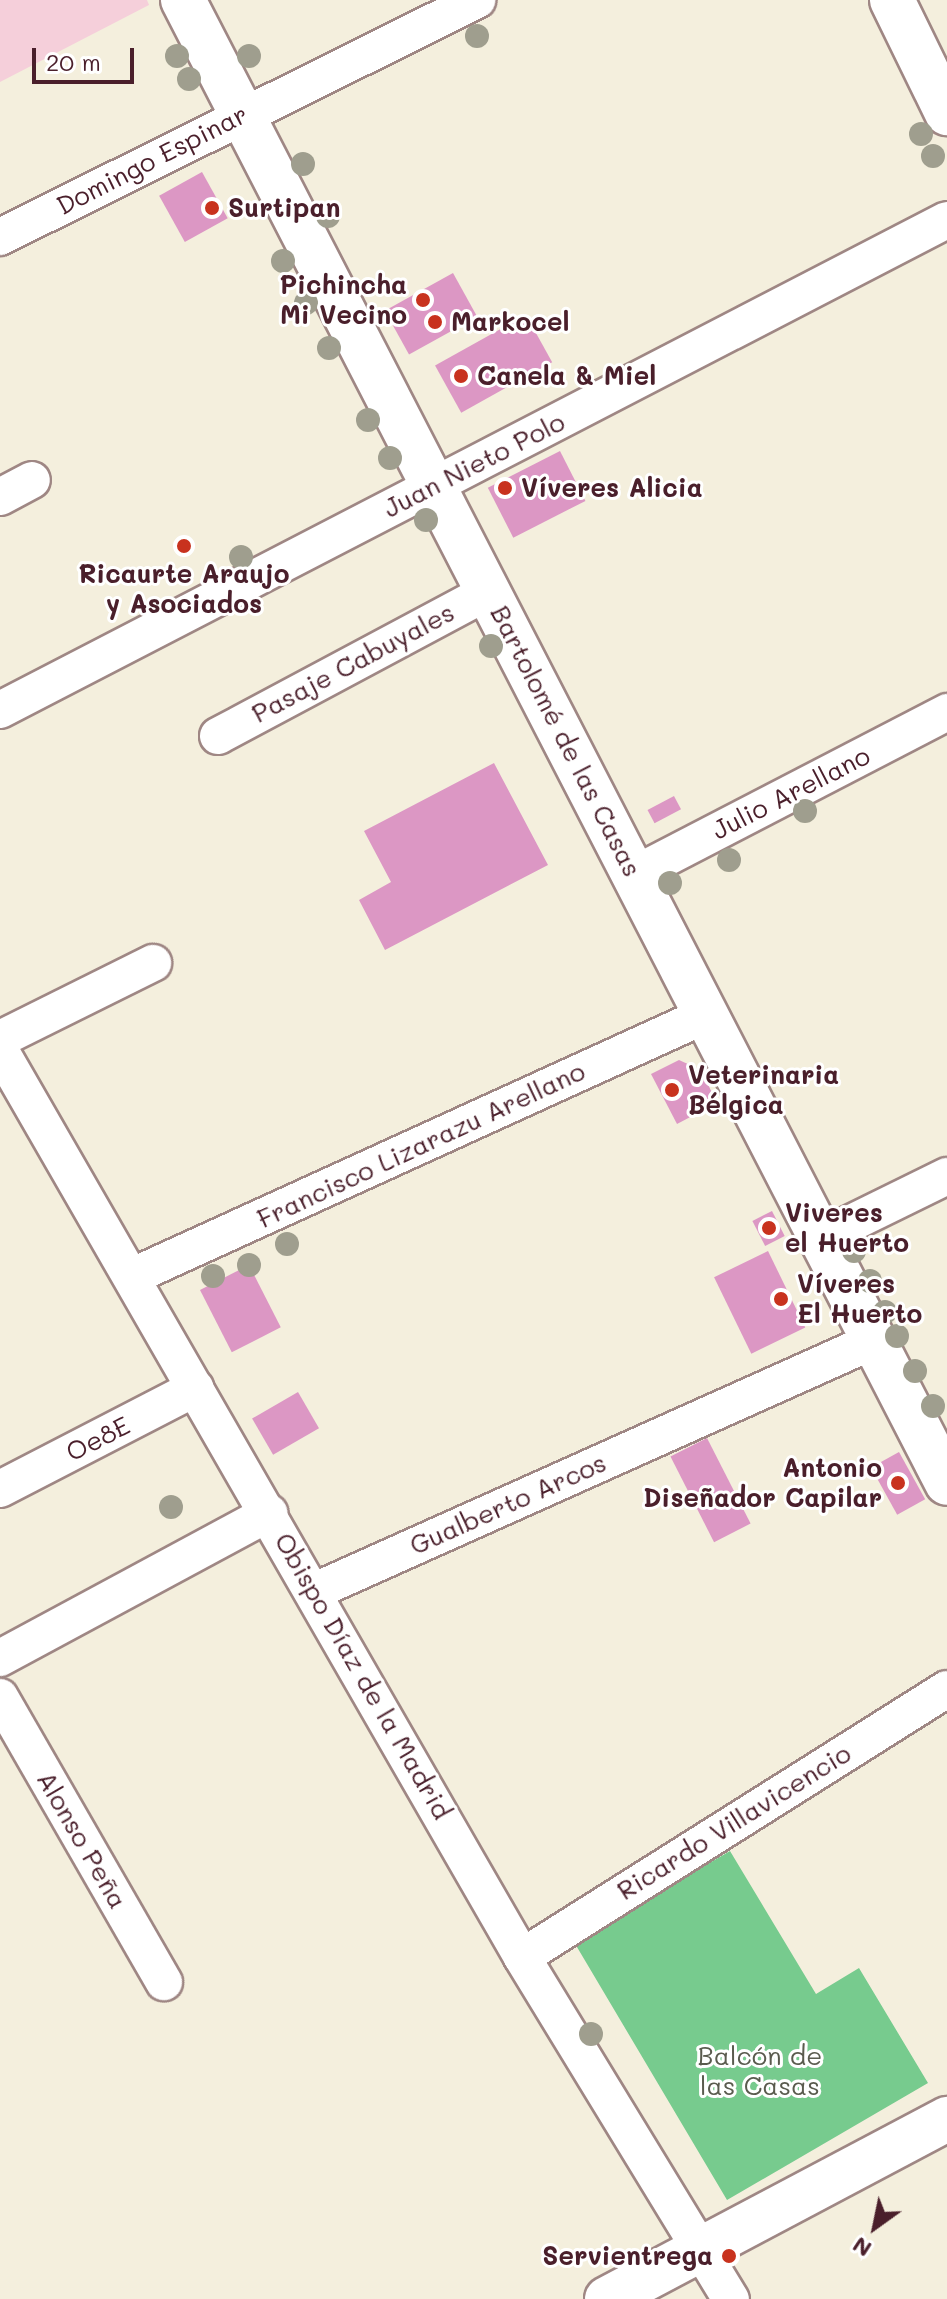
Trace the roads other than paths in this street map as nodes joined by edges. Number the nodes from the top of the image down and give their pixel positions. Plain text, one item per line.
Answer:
1 (183, 0) edge
2 (477, 0) edge
3 (892, 0) edge
4 (947, 113) edge
5 (242, 114) junction
6 (947, 220) edge
7 (0, 237) edge
8 (32, 480) dead end
9 (434, 485) junction
10 (0, 497) edge
11 (489, 591) junction
12 (0, 710) edge
13 (947, 712) edge
14 (218, 736) dead end
15 (635, 874) junction
16 (153, 963) dead end
17 (708, 1014) junction
18 (0, 1039) edge
19 (0, 1050) edge
20 (947, 1176) edge
21 (823, 1237) junction
22 (133, 1276) junction
23 (875, 1340) junction
24 (196, 1388) junction
25 (947, 1483) edge
26 (0, 1489) edge
27 (269, 1513) junction
28 (315, 1591) junction
29 (0, 1658) edge
30 (947, 1689) edge
31 (0, 1697) edge
32 (522, 1957) junction
33 (164, 1982) dead end
34 (947, 2119) edge
35 (701, 2251) junction
36 (607, 2299) edge
37 (731, 2299) edge

1 - 5 street, Bartolomé de las Casas
2 - 5 street, Domingo Espinar
3 - 4 street
5 - 7 street, Domingo Espinar
5 - 9 street, Bartolomé de las Casas
6 - 9 street, Juan Nieto Polo
8 - 10 street
9 - 11 street, Bartolomé de las Casas
9 - 12 street, Juan Nieto Polo
11 - 14 street, Pasaje Cabuyales
11 - 15 street, Bartolomé de las Casas
13 - 15 street, Julio Arellano
15 - 17 street, Bartolomé de las Casas
16 - 18 street
17 - 21 street, Bartolomé de las Casas
17 - 22 street, Francisco Lizarazu Arellano
19 - 22 street, Obispo Díaz de la Madrid
20 - 21 street
21 - 23 street, Bartolomé de las Casas
22 - 24 street, Obispo Díaz de la Madrid
23 - 25 street, Bartolomé de las Casas
23 - 28 street, Gualberto Arcos
24 - 26 street, Oe8E
24 - 27 street, Obispo Díaz de la Madrid
27 - 28 street, Obispo Díaz de la Madrid
27 - 29 street
28 - 32 street, Obispo Díaz de la Madrid
30 - 32 street, Ricardo Villavicencio
31 - 33 street, Alonso Peña
32 - 35 street, Obispo Díaz de la Madrid
34 - 35 street
35 - 36 street
35 - 37 street, Obispo Díaz de la Madrid

